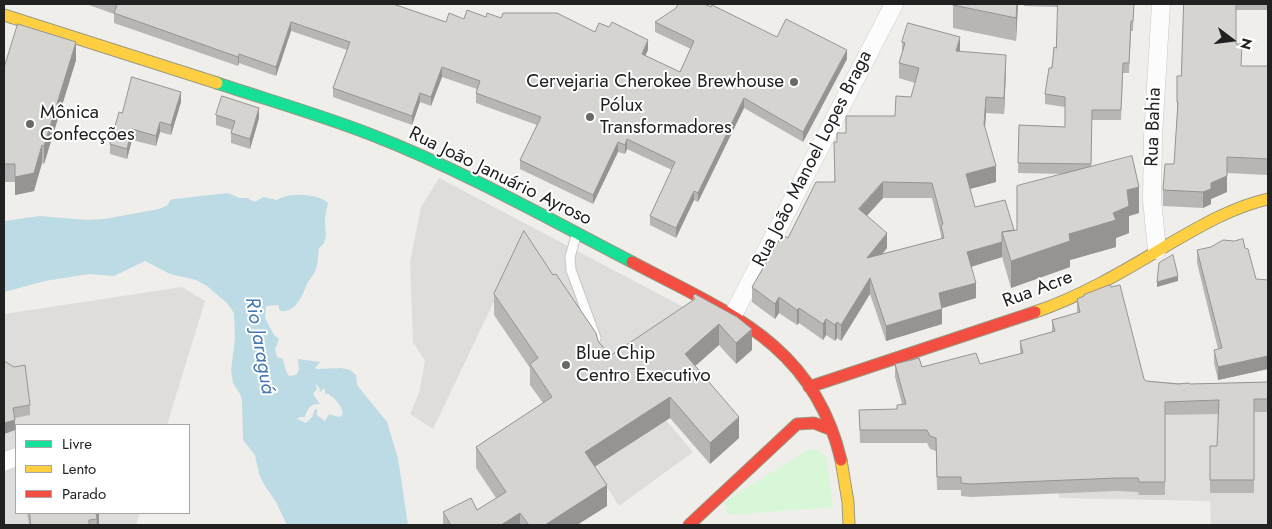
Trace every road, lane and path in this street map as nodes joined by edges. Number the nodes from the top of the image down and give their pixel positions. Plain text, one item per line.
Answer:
1 (894, 4) edge
2 (1160, 4) edge
3 (4, 15) edge
4 (1268, 199) edge
5 (576, 233) junction
6 (1157, 250) junction
7 (733, 315) junction
8 (601, 351) edge
9 (809, 387) junction
10 (832, 430) junction
11 (689, 525) edge
12 (849, 525) edge

1 - 7 street, Rua João Manoel Lopes Braga
2 - 6 street, Rua Bahia
3 - 5 main road, Rua João Januário Ayroso
4 - 6 main road, Rua Acre
5 - 7 main road, Rua João Januário Ayroso
5 - 8 lane
6 - 9 main road, Rua Acre
7 - 9 main road, Rua João Januário Ayroso
9 - 10 main road, Rua João Januário Ayroso
10 - 11 main road
10 - 12 main road, Rua João Januário Ayroso

